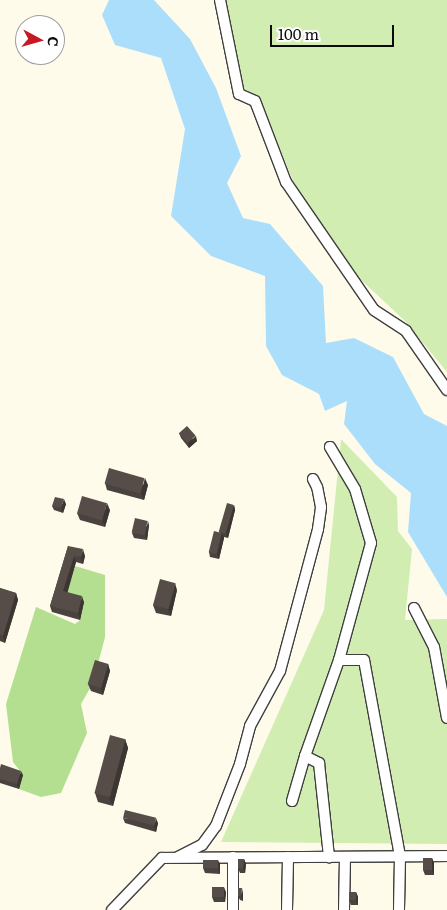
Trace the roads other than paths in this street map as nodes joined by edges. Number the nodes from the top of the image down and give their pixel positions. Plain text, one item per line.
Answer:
1 (220, 0) edge
2 (447, 390) edge
3 (330, 448) dead end
4 (313, 479) dead end
5 (414, 608) dead end
6 (339, 660) junction
7 (447, 718) edge
8 (305, 756) junction
9 (292, 801) dead end
10 (447, 856) edge
11 (233, 857) junction
12 (288, 857) junction
13 (329, 857) junction
14 (345, 857) junction
15 (400, 857) junction
16 (178, 858) junction
17 (112, 910) edge
18 (233, 910) edge
19 (287, 910) edge
20 (344, 910) edge
21 (399, 910) edge

1 - 2 street
3 - 6 street
4 - 16 street
5 - 7 street
6 - 8 street
6 - 15 street
8 - 9 street
8 - 13 street
10 - 15 street
11 - 12 street
11 - 16 street
11 - 18 street
12 - 13 street
12 - 19 street
13 - 14 street
14 - 15 street
14 - 20 street
15 - 21 street
16 - 17 street

